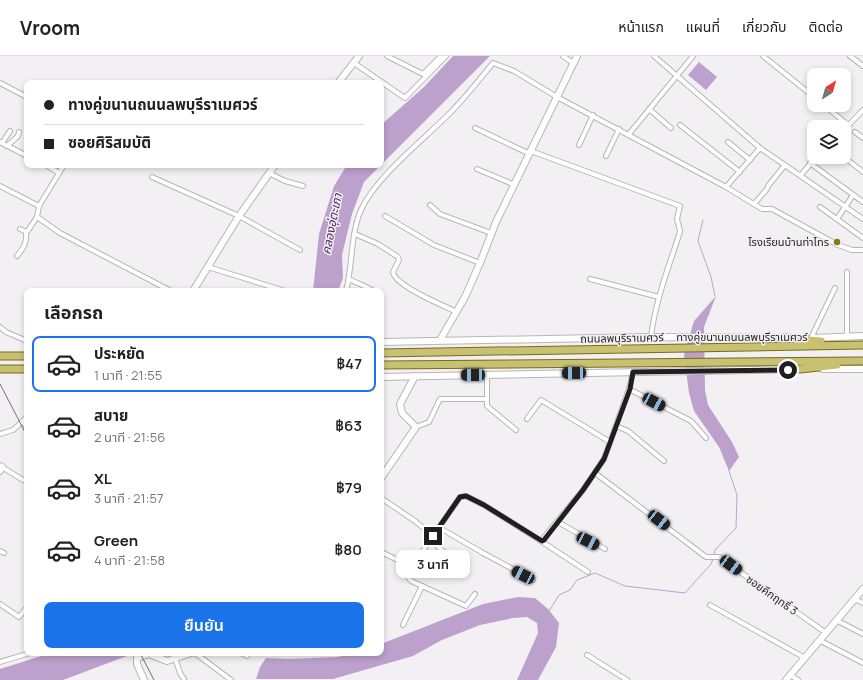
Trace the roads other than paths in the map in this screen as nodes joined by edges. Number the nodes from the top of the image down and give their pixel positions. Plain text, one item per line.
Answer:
1 (359, 56) edge
2 (387, 56) edge
3 (441, 56) edge
4 (446, 56) edge
5 (563, 56) edge
6 (577, 56) edge
7 (654, 56) edge
8 (693, 56) edge
9 (763, 56) edge
10 (850, 56) edge
11 (354, 62) junction
12 (573, 63) junction
13 (863, 66) edge
14 (677, 75) junction
15 (340, 80) edge
16 (380, 80) edge
17 (0, 83) edge
18 (384, 83) edge
19 (807, 91) edge
20 (24, 95) edge
21 (557, 97) junction
22 (649, 110) junction
23 (863, 110) edge
24 (832, 112) edge
25 (593, 115) junction
26 (842, 120) edge
27 (851, 122) edge
28 (680, 125) dead end
29 (475, 128) dead end
30 (671, 128) dead end
31 (619, 129) junction
32 (10, 131) dead end
33 (19, 132) dead end
34 (855, 132) dead end
35 (629, 134) junction
36 (863, 138) edge
37 (728, 142) dead end
38 (3, 144) edge
39 (579, 145) dead end
40 (760, 148) junction
41 (531, 153) junction
42 (24, 154) edge
43 (606, 156) dead end
44 (750, 160) junction
45 (851, 163) edge
46 (785, 164) junction
47 (809, 164) edge
48 (811, 164) edge
49 (51, 168) edge
50 (62, 168) edge
51 (273, 168) edge
52 (477, 169) dead end
53 (740, 172) junction
54 (863, 172) edge
55 (60, 173) junction
56 (269, 173) junction
57 (801, 175) junction
58 (152, 177) dead end
59 (515, 185) junction
60 (0, 186) edge
61 (302, 186) dead end
62 (726, 187) junction
63 (853, 195) junction
64 (863, 202) edge
65 (754, 204) junction
66 (39, 206) junction
67 (430, 206) dead end
68 (845, 206) junction
69 (820, 207) dead end
70 (240, 216) junction
71 (385, 216) dead end
72 (37, 218) junction
73 (837, 219) junction
74 (863, 219) edge
75 (20, 229) dead end
76 (26, 232) junction
77 (491, 233) junction
78 (355, 234) junction
79 (863, 238) edge
80 (300, 250) dead end
81 (863, 250) edge
82 (17, 256) dead end
83 (480, 263) junction
84 (208, 268) junction
85 (847, 272) dead end
86 (349, 278) junction
87 (590, 279) dead end
88 (165, 288) edge
89 (195, 288) edge
90 (275, 288) edge
91 (347, 288) edge
92 (370, 288) edge
93 (835, 288) dead end
94 (659, 297) junction
95 (457, 312) junction
96 (0, 327) edge
97 (863, 336) edge
98 (651, 337) junction
99 (846, 337) junction
100 (784, 338) junction
101 (811, 338) junction
102 (24, 339) edge
103 (440, 340) junction
104 (384, 342) edge
105 (852, 344) junction
106 (863, 344) edge
107 (485, 351) junction
108 (384, 353) edge
109 (0, 356) edge
110 (24, 356) edge
111 (863, 361) edge
112 (484, 364) junction
113 (384, 365) edge
114 (0, 369) edge
115 (24, 369) edge
116 (800, 369) junction
117 (863, 369) edge
118 (633, 372) junction
119 (487, 375) junction
120 (415, 376) junction
121 (384, 377) edge
122 (630, 389) junction
123 (487, 399) junction
124 (527, 419) dead end
125 (24, 422) edge
126 (616, 426) junction
127 (416, 427) junction
128 (516, 430) dead end
129 (0, 434) edge
130 (706, 438) dead end
131 (610, 442) junction
132 (664, 462) dead end
133 (1, 468) edge
134 (595, 473) junction
135 (384, 474) edge
136 (24, 480) edge
137 (384, 500) edge
138 (558, 522) junction
139 (440, 528) junction
140 (432, 538) junction
141 (542, 541) junction
142 (605, 550) dead end
143 (384, 553) edge
144 (412, 567) junction
145 (454, 567) dead end
146 (588, 572) dead end
147 (533, 580) dead end
148 (422, 586) junction
149 (863, 589) edge
150 (435, 592) junction
151 (475, 594) dead end
152 (433, 597) dead end
153 (854, 599) junction
154 (863, 603) edge
155 (0, 604) edge
156 (710, 605) dead end
157 (24, 611) edge
158 (836, 620) junction
159 (403, 625) dead end
160 (826, 633) junction
161 (863, 634) edge
162 (820, 640) junction
163 (24, 655) edge
164 (587, 655) dead end
165 (143, 656) edge
166 (154, 656) edge
167 (181, 656) edge
168 (198, 656) edge
169 (175, 658) junction
170 (805, 658) junction
171 (0, 662) edge
172 (863, 663) edge
173 (790, 674) junction
174 (184, 679) dead end
175 (144, 680) edge
176 (231, 680) edge
177 (628, 680) edge
178 (786, 680) edge
179 (798, 680) edge

1 - 11 main road
2 - 3 street
4 - 18 street
5 - 12 street
6 - 12 main road
7 - 14 street
8 - 14 street
9 - 19 street
10 - 13 street
11 - 15 main road
11 - 16 street
12 - 21 main road
14 - 22 street
14 - 40 street
17 - 20 street
21 - 25 street
21 - 41 main road
21 - 78 street
22 - 30 street
22 - 35 street
23 - 27 street
24 - 26 street
25 - 31 street
25 - 39 street
28 - 53 street
29 - 41 street
31 - 35 street
31 - 43 street
32 - 38 street
33 - 38 street
34 - 36 street
35 - 62 street
37 - 44 street
38 - 42 street
40 - 44 street
40 - 46 street
41 - 59 main road
41 - 94 street
44 - 53 street
45 - 54 street
46 - 57 street
46 - 65 street
47 - 57 street
48 - 63 street
49 - 55 street
50 - 55 street
51 - 56 main road
52 - 59 street
53 - 62 street
55 - 66 street
56 - 61 street
56 - 70 main road
57 - 68 street
58 - 70 street
59 - 77 main road
60 - 66 street
62 - 65 street
63 - 64 street
63 - 68 street
65 - 81 street
66 - 72 street
67 - 77 street
68 - 73 street
68 - 74 street
69 - 73 street
70 - 80 street
70 - 84 main road
71 - 83 street
72 - 76 street
72 - 88 street
73 - 79 street
75 - 76 street
76 - 82 street
77 - 83 main road
78 - 86 street
78 - 95 street
83 - 95 main road
84 - 89 main road
84 - 90 street
85 - 99 street
86 - 91 street
86 - 92 street
87 - 94 street
93 - 101 street
94 - 98 street
95 - 103 main road
96 - 102 street
97 - 99 main road, ทางคู่ขนานถนนลพบุรีราเมศวร์
98 - 100 main road, ทางคู่ขนานถนนลพบุรีราเมศวร์
98 - 103 main road, ทางคู่ขนานถนนลพบุรีราเมศวร์
99 - 101 main road, ทางคู่ขนานถนนลพบุรีราเมศวร์
100 - 101 main road, ทางคู่ขนานถนนลพบุรีราเมศวร์
100 - 105 main road
103 - 104 main road, ทางคู่ขนานถนนลพบุรีราเมศวร์
105 - 106 main road, ถนนลพบุรีราเมศวร์
105 - 107 main road, ถนนลพบุรีราเมศวร์
107 - 108 main road, ถนนลพบุรีราเมศวร์
107 - 112 main road
109 - 110 main road
111 - 112 main road
111 - 116 main road
112 - 113 main road
114 - 115 main road
116 - 117 main road
116 - 118 main road
118 - 119 main road
118 - 122 street
119 - 120 main road
119 - 123 street
120 - 121 main road
120 - 127 main road
122 - 126 street
122 - 130 street
123 - 127 street
123 - 128 street
124 - 131 street
125 - 129 street
126 - 131 street
126 - 132 street
127 - 135 main road
131 - 134 street
133 - 136 street
134 - 138 street
134 - 160 street, ซอยคึกฤทธิ์ 3
137 - 140 street
138 - 141 street
138 - 142 street
139 - 140 street
139 - 141 street
139 - 147 street
140 - 144 street
140 - 145 street
141 - 146 street
143 - 144 street
144 - 148 street
148 - 150 street
148 - 159 street
149 - 153 main road
150 - 151 street
150 - 152 street
153 - 154 street
153 - 158 main road
155 - 157 street
156 - 170 street
158 - 160 main road
158 - 161 street
160 - 162 main road
162 - 170 main road
162 - 172 street
163 - 171 street
164 - 177 street
165 - 175 main road
166 - 169 main road
167 - 169 main road
168 - 176 street
169 - 174 street
170 - 173 main road
173 - 178 main road
173 - 179 street

